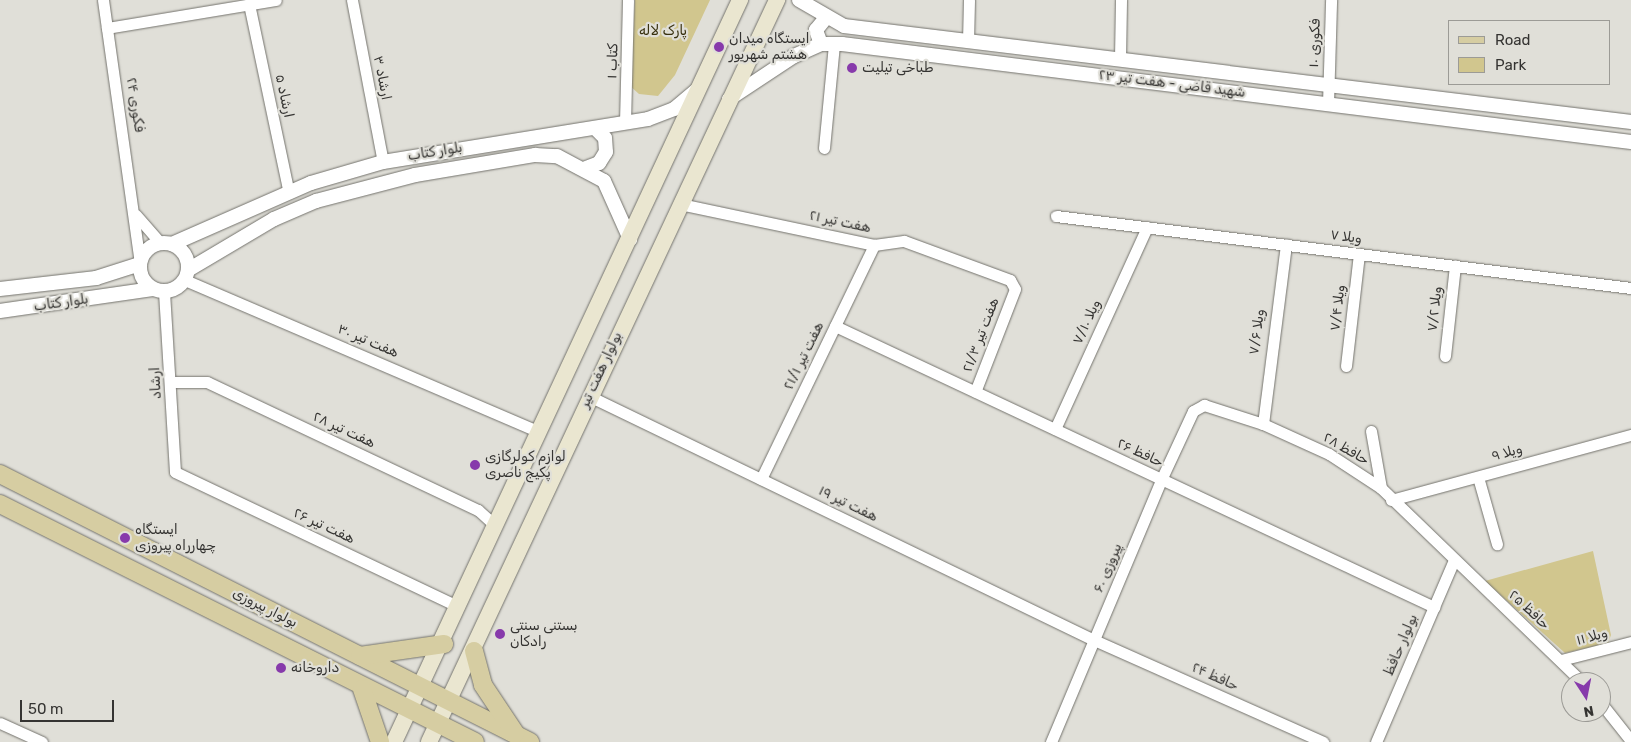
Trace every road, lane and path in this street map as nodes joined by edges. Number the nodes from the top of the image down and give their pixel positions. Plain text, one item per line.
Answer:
1 (102, 0) edge
2 (276, 0) edge
3 (352, 0) edge
4 (628, 0) edge
5 (740, 0) edge
6 (777, 0) edge
7 (799, 0) edge
8 (969, 0) edge
9 (1121, 0) edge
10 (1331, 0) edge
11 (249, 4) junction
12 (825, 19) junction
13 (107, 28) junction
14 (968, 41) junction
15 (827, 44) junction
16 (1120, 58) junction
17 (702, 86) junction
18 (1328, 86) junction
19 (729, 99) junction
20 (1328, 104) junction
21 (1631, 122) edge
22 (625, 123) junction
23 (596, 128) junction
24 (1631, 142) edge
25 (824, 148) dead end
26 (383, 162) junction
27 (586, 168) junction
28 (289, 193) junction
29 (680, 204) junction
30 (136, 215) junction
31 (1056, 216) dead end
32 (1148, 227) junction
33 (630, 239) junction
34 (166, 244) junction
35 (1286, 244) junction
36 (874, 245) junction
37 (1360, 254) junction
38 (140, 264) junction
39 (1456, 266) junction
40 (187, 275) junction
41 (1015, 288) joint
42 (1631, 288) edge
43 (0, 289) edge
44 (158, 290) junction
45 (0, 311) edge
46 (834, 326) junction
47 (1445, 356) dead end
48 (1346, 366) dead end
49 (172, 382) junction
50 (975, 392) junction
51 (589, 396) junction
52 (1197, 407) joint
53 (1263, 424) junction
54 (1055, 429) junction
55 (1371, 431) dead end
56 (539, 432) junction
57 (1631, 435) edge
58 (175, 472) joint
59 (0, 474) edge
60 (1478, 477) junction
61 (761, 479) junction
62 (1161, 480) junction
63 (1381, 488) junction
64 (1391, 500) junction
65 (0, 504) edge
66 (496, 526) junction
67 (1496, 544) dead end
68 (1454, 560) junction
69 (459, 607) junction
70 (1434, 607) junction
71 (1094, 640) junction
72 (1631, 642) edge
73 (444, 644) junction
74 (474, 651) junction
75 (359, 656) junction
76 (1561, 660) junction
77 (1572, 672) edge
78 (422, 687) junction
79 (362, 688) junction
80 (450, 701) junction
81 (410, 710) junction
82 (1611, 716) edge
83 (0, 722) edge
84 (438, 724) junction
85 (524, 739) edge
86 (1631, 741) edge
87 (42, 742) edge
88 (380, 742) edge
89 (394, 742) edge
90 (429, 742) edge
91 (476, 742) edge
92 (1051, 742) edge
93 (1323, 742) edge
94 (1376, 742) edge

1 - 13 street, فکوری ۲۴
2 - 11 street
3 - 26 street, ارشاد ۳
4 - 22 street, کتاب ۱
5 - 17 main road
6 - 19 main road, بولوار هفت تیر
7 - 12 street, شهید قاضی - هفت تیر ۲۳
8 - 14 street
9 - 16 street
10 - 18 street, فکوری ۱۰
11 - 13 street
11 - 28 street, ارشاد ۵
12 - 14 street, شهید قاضی - هفت تیر ۲۳
12 - 15 street
13 - 30 street, فکوری ۲۴
14 - 16 street, شهید قاضی - هفت تیر ۲۳
15 - 19 street
15 - 20 street, شهید قاضی - هفت تیر ۲۳
15 - 25 street
16 - 18 street, شهید قاضی - هفت تیر ۲۳
17 - 22 street, بلوار کتاب
17 - 33 main road
18 - 20 street, فکوری ۱۰
18 - 21 street, شهید قاضی - هفت تیر ۲۳
19 - 29 main road, بولوار هفت تیر
20 - 24 street, شهید قاضی - هفت تیر ۲۳
22 - 23 street, بلوار کتاب
23 - 26 street, بلوار کتاب
23 - 27 street
26 - 28 street, بلوار کتاب
27 - 33 street, بلوار کتاب
27 - 40 street, بلوار کتاب
28 - 34 street, بلوار کتاب
29 - 36 street, هفت تیر ۲۱
29 - 51 main road, بولوار هفت تیر
30 - 34 street
30 - 38 street, فکوری ۲۴
31 - 32 street, ویلا ۷
32 - 35 street, ویلا ۷
32 - 54 street, ویلا ۷/۱۰
33 - 56 main road
34 - 38 street
34 - 40 street
35 - 37 street, ویلا ۷
35 - 53 street, ویلا ۷/۶
36 - 41 street, هفت تیر ۲۱
36 - 46 street, هفت تیر ۲۱/۱
37 - 39 street, ویلا ۷
37 - 48 street, ویلا ۷/۴
38 - 43 street, بلوار کتاب
38 - 44 street
39 - 42 street, ویلا ۷
39 - 47 street, ویلا ۷/۲
40 - 44 street
40 - 56 street, هفت تیر ۳۰
41 - 50 street, هفت تیر ۲۱/۳
44 - 45 street, بلوار کتاب
44 - 49 street, ارشاد
46 - 50 street, حافظ ۲۶
46 - 61 street, هفت تیر ۲۱/۱
49 - 58 street, ارشاد
49 - 66 street, هفت تیر ۲۸
50 - 54 street, حافظ ۲۶
51 - 61 street, هفت تیر ۱۹
51 - 74 main road, بولوار هفت تیر
52 - 53 street, حافظ ۲۸
52 - 62 street, پیروزی ۶۰
53 - 63 street, حافظ ۲۸
54 - 62 street, حافظ ۲۶
55 - 63 street
56 - 66 main road
57 - 60 street, ویلا ۹
58 - 69 street, هفت تیر ۲۶
59 - 75 main road, بولوار پیروزی
60 - 64 street, ویلا ۹
60 - 67 street
61 - 71 street, هفت تیر ۱۹
62 - 70 street, حافظ ۲۶
62 - 71 street, پیروزی ۶۰
63 - 64 street, حافظ ۲۸
64 - 68 street, حافظ ۲۸
65 - 79 main road, بولوار پیروزی
66 - 69 main road
68 - 70 street, بولوار حافظ
68 - 76 street, حافظ ۲۵
69 - 73 main road
70 - 94 street, بولوار حافظ
71 - 92 street, پیروزی ۶۰
71 - 93 street, حافظ ۲۴
72 - 76 street, ویلا ۱۱
73 - 75 main road
73 - 78 main road
74 - 80 main road, بولوار هفت تیر
74 - 85 main road
75 - 78 main road, بولوار پیروزی
76 - 77 street, حافظ ۲۵
78 - 80 main road, بولوار پیروزی
78 - 81 main road
79 - 81 main road, بولوار پیروزی
79 - 88 main road
80 - 84 main road, بولوار هفت تیر
80 - 85 main road, بولوار پیروزی
81 - 84 main road, بولوار پیروزی
81 - 89 main road
82 - 86 street
83 - 87 street
84 - 90 main road, بولوار هفت تیر
84 - 91 main road, بولوار پیروزی

